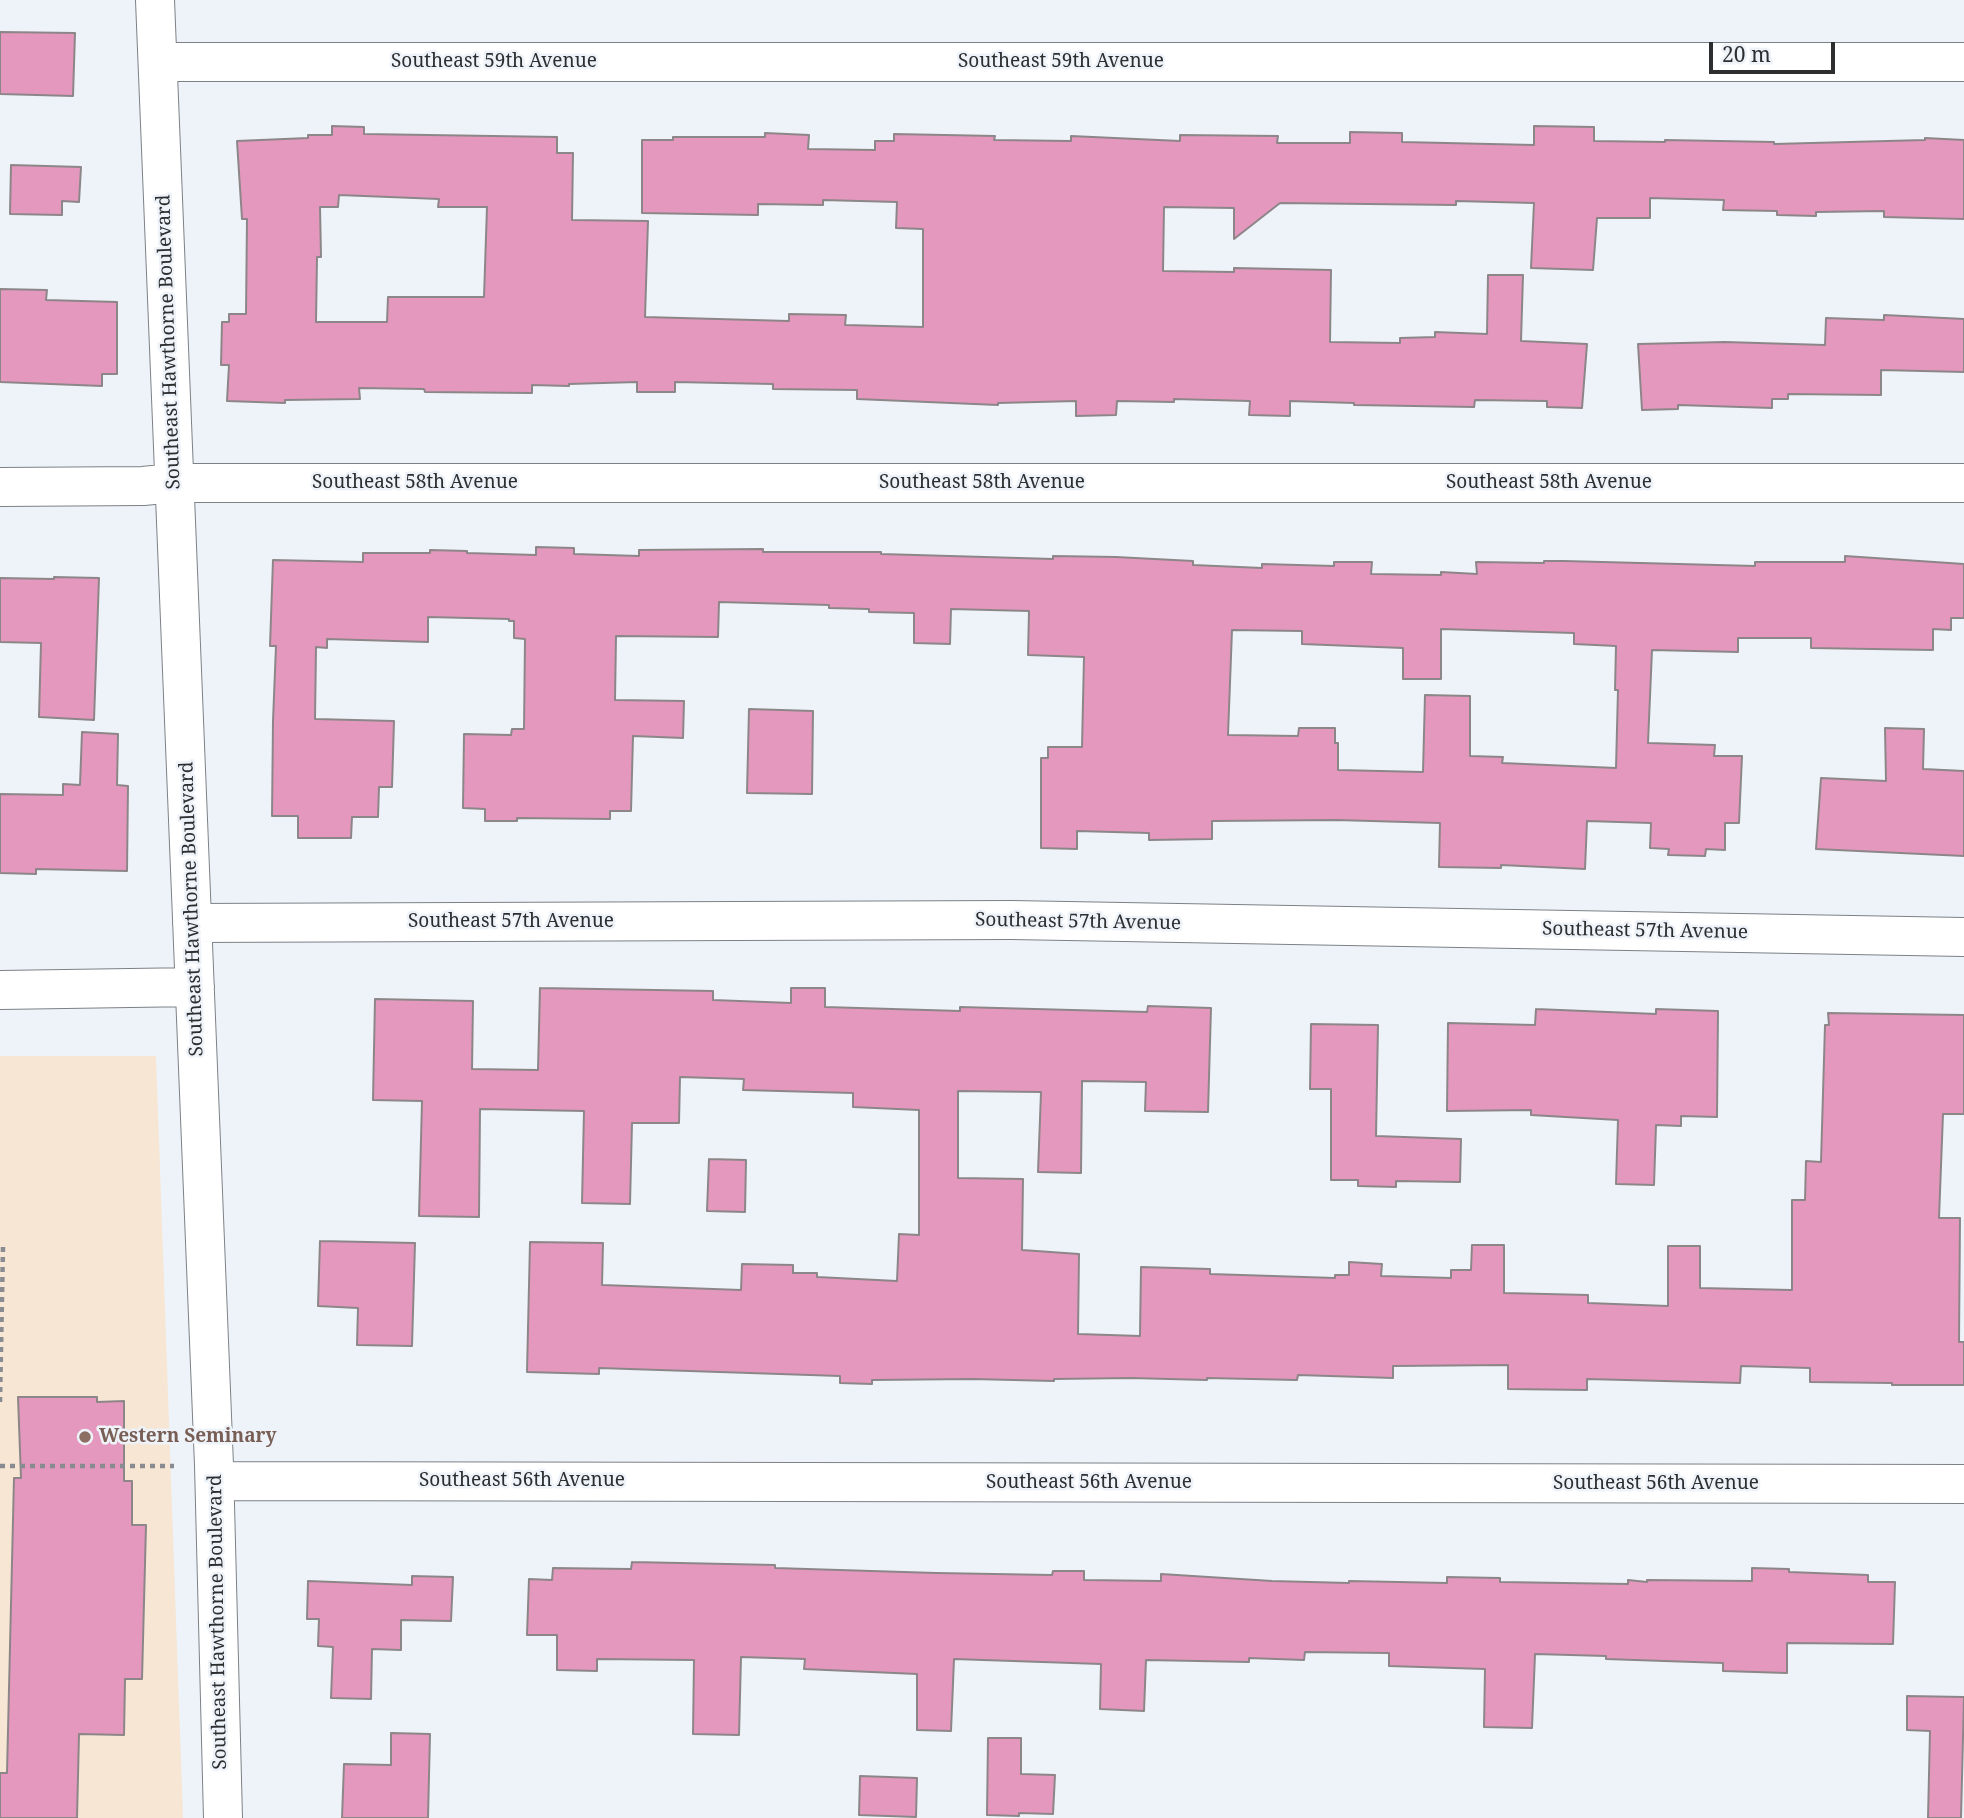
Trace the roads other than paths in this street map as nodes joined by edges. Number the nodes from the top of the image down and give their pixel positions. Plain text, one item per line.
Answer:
1 (155, 0) edge
2 (158, 62) junction
3 (1964, 62) edge
4 (174, 483) junction
5 (1964, 483) edge
6 (0, 487) edge
7 (192, 923) junction
8 (1964, 937) edge
9 (195, 987) junction
10 (0, 990) edge
11 (215, 1481) junction
12 (1964, 1484) edge
13 (223, 1818) edge

1 - 2 street, Southeast Hawthorne Boulevard
2 - 3 street, Southeast 59th Avenue
2 - 4 street, Southeast Hawthorne Boulevard
4 - 5 street, Southeast 58th Avenue
4 - 6 street, Southeast 58th Avenue
4 - 7 street, Southeast Hawthorne Boulevard
7 - 8 street, Southeast 57th Avenue
7 - 9 street, Southeast Hawthorne Boulevard
9 - 10 street
9 - 11 street, Southeast Hawthorne Boulevard
11 - 12 street, Southeast 56th Avenue
11 - 13 street, Southeast Hawthorne Boulevard

